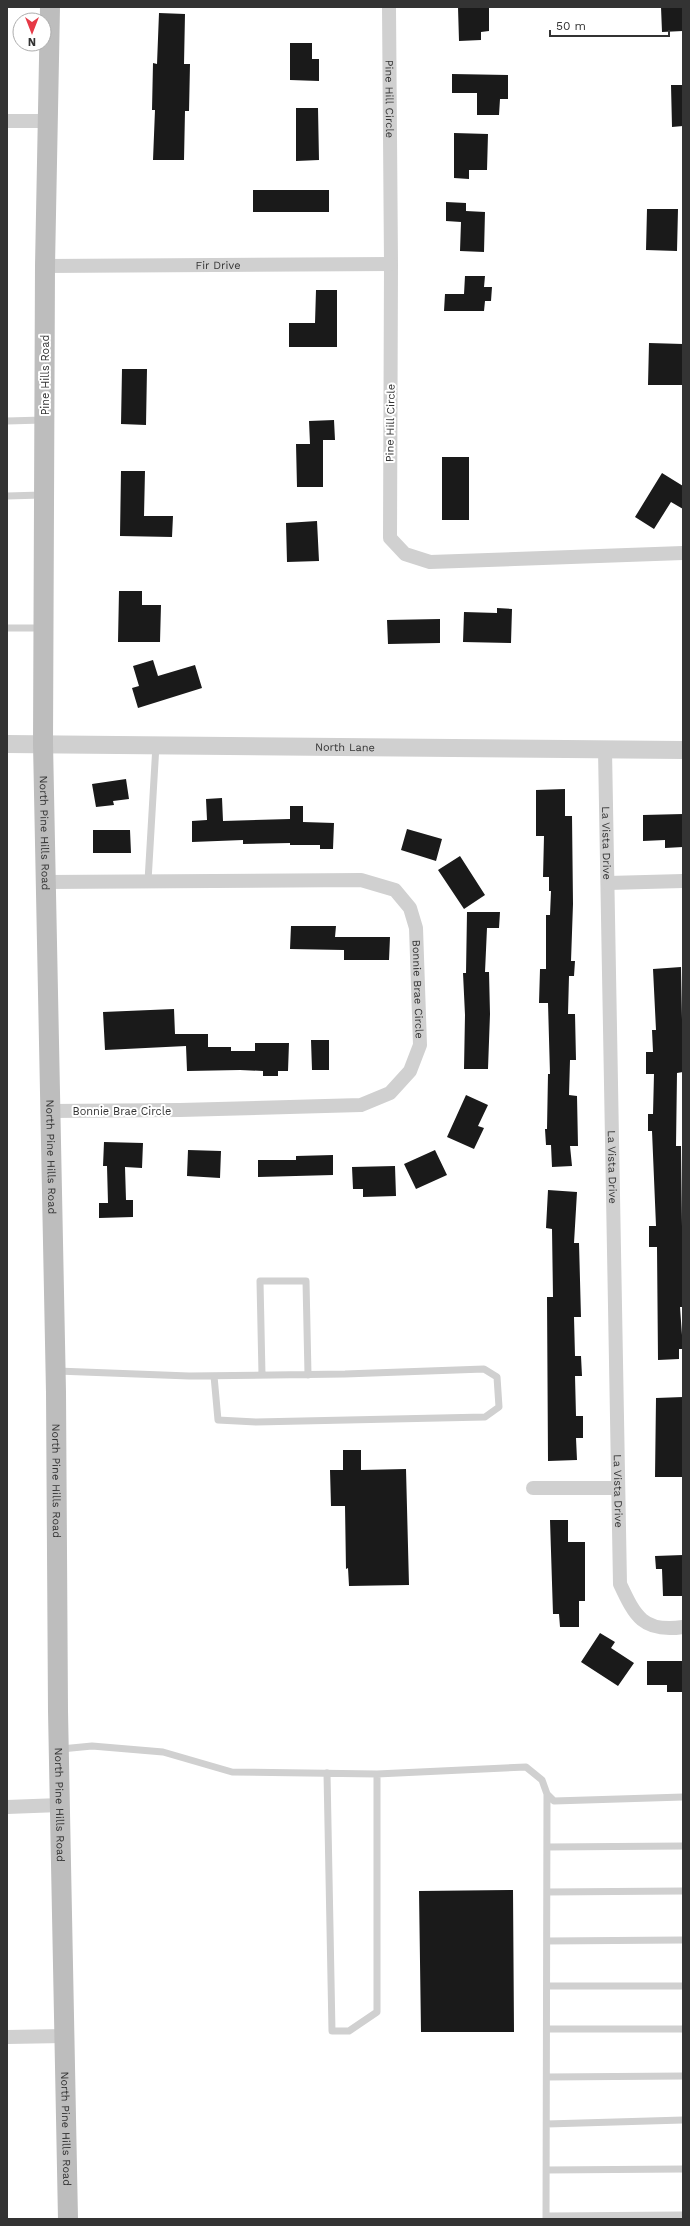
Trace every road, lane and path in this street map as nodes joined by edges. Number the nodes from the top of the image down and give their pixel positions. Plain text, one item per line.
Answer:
1 (50, 7) edge
2 (389, 7) edge
3 (7, 121) edge
4 (48, 121) junction
5 (391, 264) junction
6 (46, 266) junction
7 (45, 420) junction
8 (7, 421) edge
9 (44, 495) junction
10 (7, 496) edge
11 (683, 553) edge
12 (7, 628) edge
13 (44, 628) junction
14 (43, 743) junction
15 (7, 744) edge
16 (156, 745) junction
17 (605, 750) junction
18 (683, 750) edge
19 (148, 881) junction
20 (683, 881) edge
21 (46, 882) junction
22 (608, 883) junction
23 (50, 1111) junction
24 (55, 1371) junction
25 (262, 1375) junction
26 (308, 1375) junction
27 (214, 1376) junction
28 (533, 1488) dead end
29 (618, 1488) junction
30 (683, 1627) edge
31 (59, 1749) junction
32 (327, 1773) junction
33 (377, 1774) junction
34 (547, 1794) junction
35 (683, 1797) edge
36 (60, 1805) junction
37 (7, 1807) edge
38 (683, 1846) edge
39 (547, 1848) junction
40 (683, 1891) edge
41 (547, 1892) junction
42 (683, 1940) edge
43 (547, 1941) junction
44 (547, 1986) junction
45 (683, 1986) edge
46 (547, 2029) junction
47 (683, 2029) edge
48 (7, 2036) edge
49 (65, 2036) junction
50 (683, 2076) edge
51 (547, 2077) junction
52 (683, 2120) edge
53 (547, 2124) junction
54 (683, 2169) edge
55 (547, 2170) junction
56 (683, 2215) edge
57 (546, 2218) edge
58 (68, 2219) edge

1 - 4 main road, Pine Hills Road
2 - 5 street, Pine Hill Circle
3 - 4 street
4 - 6 main road, Pine Hills Road
5 - 6 street, Fir Drive
5 - 11 street, Pine Hill Circle
6 - 7 main road, Pine Hills Road
7 - 8 lane
7 - 9 main road, Pine Hills Road
9 - 10 lane
9 - 13 main road, Pine Hills Road
12 - 13 lane
13 - 14 main road, Pine Hills Road
14 - 15 street, North Lane
14 - 16 street, North Lane
14 - 21 main road, North Pine Hills Road
16 - 17 street, North Lane
16 - 19 lane
17 - 18 street, North Lane
17 - 22 street, La Vista Drive
19 - 21 street, Bonnie Brae Circle
19 - 23 street, Bonnie Brae Circle
20 - 22 street
21 - 23 main road, North Pine Hills Road
22 - 29 street, La Vista Drive
23 - 24 main road, North Pine Hills Road
24 - 27 lane
24 - 31 main road, North Pine Hills Road
25 - 26 lane
25 - 26 lane
25 - 27 lane
26 - 27 lane
28 - 29 street
29 - 30 street, La Vista Drive
31 - 32 lane
31 - 36 main road, North Pine Hills Road
32 - 33 lane
32 - 33 lane
33 - 34 lane
34 - 35 lane
34 - 39 lane
36 - 37 street
36 - 49 main road, North Pine Hills Road
38 - 39 lane
39 - 41 lane
40 - 41 lane
41 - 43 lane
42 - 43 lane
43 - 44 lane
44 - 45 lane
44 - 46 lane
46 - 47 lane
46 - 51 lane
48 - 49 street
49 - 58 main road, North Pine Hills Road
50 - 51 lane
51 - 53 lane
52 - 53 lane
53 - 55 lane
54 - 55 lane
55 - 57 lane
56 - 57 lane

